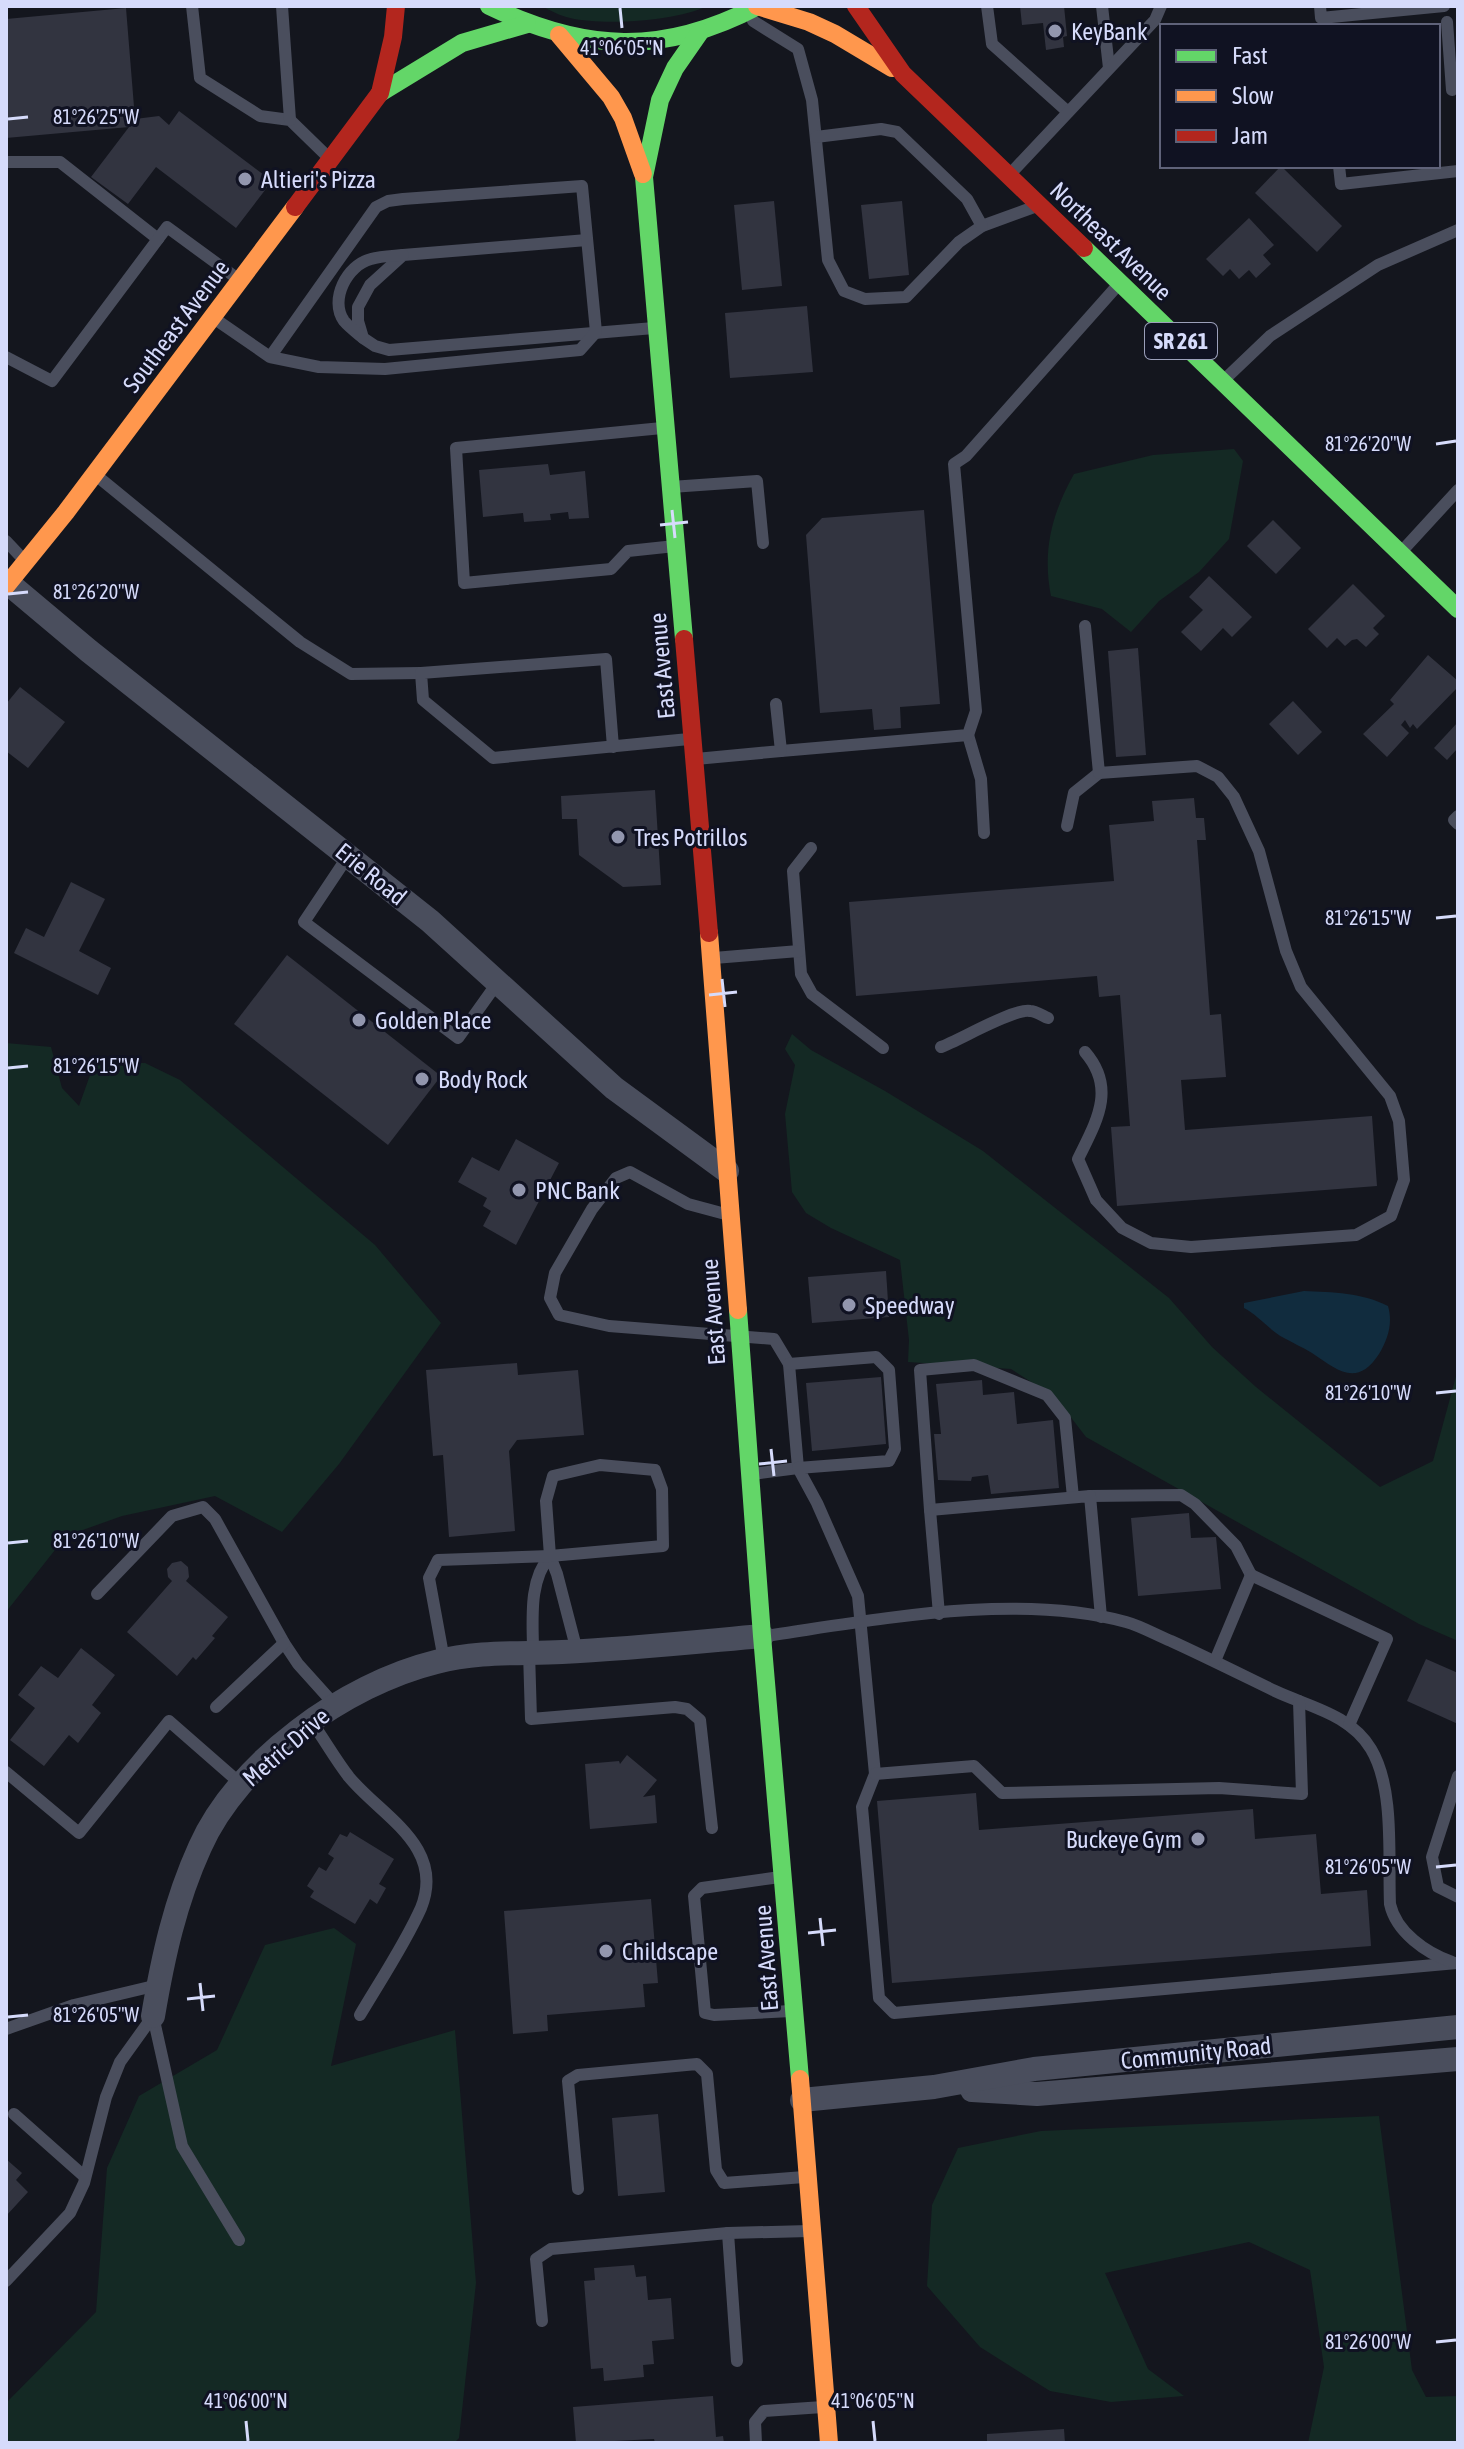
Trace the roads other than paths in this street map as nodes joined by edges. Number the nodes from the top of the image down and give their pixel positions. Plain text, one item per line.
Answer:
1 (192, 6) edge
2 (282, 6) edge
3 (396, 6) edge
4 (489, 6) edge
5 (856, 6) edge
6 (987, 6) edge
7 (1102, 6) edge
8 (1161, 6) edge
9 (1320, 6) edge
10 (1445, 6) edge
11 (753, 9) edge
12 (1452, 22) edge
13 (527, 24) junction
14 (700, 32) junction
15 (559, 35) junction
16 (1109, 68) junction
17 (903, 74) junction
18 (1457, 90) edge
19 (380, 93) junction
20 (1068, 112) junction
21 (290, 120) junction
22 (816, 137) junction
23 (331, 160) junction
24 (6, 162) edge
25 (1339, 168) edge
26 (1458, 171) edge
27 (1008, 175) junction
28 (644, 177) junction
29 (1039, 205) junction
30 (982, 226) junction
31 (1458, 230) edge
32 (158, 239) junction
33 (587, 240) junction
34 (403, 255) junction
35 (240, 281) junction
36 (1120, 283) junction
37 (212, 317) junction
38 (657, 328) junction
39 (596, 332) junction
40 (363, 338) junction
41 (6, 357) edge
42 (270, 357) junction
43 (1222, 382) junction
44 (665, 428) junction
45 (95, 474) junction
46 (671, 487) junction
47 (1458, 490) edge
48 (6, 541) edge
49 (763, 543) dead end
50 (676, 546) junction
51 (1400, 553) junction
52 (26, 561) junction
53 (7, 584) edge
54 (1458, 609) edge
55 (1085, 626) dead end
56 (421, 673) junction
57 (776, 704) dead end
58 (968, 735) junction
59 (693, 739) junction
60 (613, 747) junction
61 (781, 751) junction
62 (694, 760) junction
63 (1099, 773) junction
64 (1458, 816) edge
65 (1458, 824) edge
66 (1067, 826) dead end
67 (984, 833) dead end
68 (811, 848) dead end
69 (348, 856) junction
70 (799, 951) junction
71 (711, 959) junction
72 (498, 982) junction
73 (1048, 1018) dead end
74 (941, 1047) dead end
75 (883, 1048) dead end
76 (1085, 1052) dead end
77 (727, 1171) junction
78 (730, 1215) junction
79 (739, 1337) junction
80 (789, 1364) junction
81 (798, 1468) junction
82 (750, 1475) junction
83 (1090, 1496) junction
84 (1073, 1497) junction
85 (930, 1510) junction
86 (550, 1556) junction
87 (1251, 1575) junction
88 (97, 1594) dead end
89 (939, 1614) junction
90 (1101, 1617) junction
91 (860, 1623) junction
92 (762, 1636) junction
93 (284, 1643) junction
94 (577, 1651) junction
95 (531, 1652) junction
96 (444, 1660) junction
97 (1215, 1661) junction
98 (1299, 1701) junction
99 (334, 1704) junction
100 (216, 1707) dead end
101 (311, 1721) junction
102 (1349, 1725) junction
103 (6, 1772) edge
104 (875, 1774) junction
105 (1458, 1776) edge
106 (241, 1784) junction
107 (712, 1828) dead end
108 (784, 1877) junction
109 (1458, 1897) edge
110 (1458, 1964) edge
111 (158, 1985) junction
112 (794, 2011) junction
113 (360, 2015) dead end
114 (153, 2016) junction
115 (1458, 2027) edge
116 (6, 2029) edge
117 (1458, 2059) edge
118 (934, 2087) junction
119 (802, 2100) junction
120 (14, 2114) dead end
121 (85, 2177) junction
122 (808, 2177) junction
123 (578, 2189) dead end
124 (812, 2230) junction
125 (728, 2233) junction
126 (239, 2240) dead end
127 (6, 2281) edge
128 (542, 2321) dead end
129 (737, 2361) dead end
130 (826, 2407) junction
131 (756, 2443) edge
132 (829, 2443) edge

1 - 21 lane
2 - 21 lane
3 - 19 main road, Southeast Avenue
4 - 13 main road
5 - 17 main road, Northeast Avenue / SR 261
6 - 20 lane
7 - 16 lane
8 - 16 lane
9 - 10 lane
10 - 12 lane
11 - 14 main road
11 - 17 main road, Northeast Avenue / SR 261
11 - 22 lane
12 - 18 lane
13 - 15 main road
13 - 19 main road, Southeast Avenue
14 - 15 main road
14 - 28 main road, East Avenue
15 - 28 main road, East Avenue
16 - 20 lane
17 - 27 main road, Northeast Avenue / SR 261
19 - 23 main road, Southeast Avenue
20 - 27 lane
21 - 23 lane
22 - 30 lane
22 - 30 lane
23 - 35 main road, Southeast Avenue
24 - 32 lane
25 - 26 lane
27 - 29 main road, Northeast Avenue / SR 261
28 - 38 main road, East Avenue
29 - 30 lane
29 - 36 main road, Northeast Avenue / SR 261
31 - 43 lane
32 - 35 lane
32 - 41 lane
33 - 34 lane
33 - 39 lane
33 - 42 lane
34 - 40 lane
34 - 40 lane
35 - 37 main road, Southeast Avenue
36 - 43 main road, Northeast Avenue / SR 261
36 - 58 lane
37 - 42 lane
37 - 45 main road, Southeast Avenue
38 - 39 lane
38 - 44 main road, East Avenue
39 - 40 lane
39 - 42 lane
43 - 51 main road, Northeast Avenue / SR 261
44 - 46 main road, East Avenue
44 - 50 lane
45 - 52 main road, Southeast Avenue
45 - 56 lane
46 - 49 lane
46 - 50 main road, East Avenue
47 - 51 lane
48 - 52 lane
50 - 59 main road, East Avenue
51 - 54 main road, Northeast Avenue / SR 261
52 - 53 main road, Southeast Avenue
53 - 69 street, Erie Road
55 - 63 lane
56 - 60 lane
56 - 60 lane
57 - 61 lane
58 - 61 lane
58 - 67 lane
59 - 60 lane
59 - 62 main road, East Avenue
61 - 62 lane
62 - 71 main road, East Avenue
63 - 66 lane
63 - 76 lane
64 - 65 lane
68 - 70 lane
69 - 72 street, Erie Road
69 - 72 lane
70 - 71 lane
70 - 75 lane
71 - 77 main road, East Avenue
72 - 77 street, Erie Road
73 - 74 lane
77 - 78 main road, East Avenue
78 - 79 main road, East Avenue
78 - 79 lane
79 - 80 lane
79 - 82 main road, East Avenue
80 - 81 lane
80 - 81 lane
81 - 82 lane
81 - 91 lane
82 - 92 main road, East Avenue
83 - 84 lane
83 - 87 lane
83 - 90 lane
84 - 85 lane
84 - 85 lane
85 - 89 lane
86 - 86 lane
86 - 94 lane
86 - 95 lane
86 - 96 lane
87 - 97 lane
87 - 102 lane
88 - 93 lane
89 - 90 lane
89 - 91 lane
90 - 97 lane
91 - 92 lane
91 - 104 lane
92 - 94 street, Metric Drive
92 - 108 main road, East Avenue
93 - 99 lane
93 - 100 lane
94 - 95 street, Metric Drive
95 - 96 street, Metric Drive
95 - 107 lane
96 - 99 street, Metric Drive
97 - 98 lane
98 - 102 lane
98 - 104 lane
99 - 101 street, Metric Drive
101 - 106 street, Metric Drive
101 - 113 lane
102 - 110 lane
103 - 106 lane
104 - 110 lane
105 - 109 lane
106 - 111 street, Metric Drive
108 - 112 main road, East Avenue
108 - 112 lane
111 - 114 street, Metric Drive
111 - 116 lane
112 - 119 main road, East Avenue
114 - 121 lane
114 - 126 lane
115 - 118 street, Community Road
117 - 118 street, Community Road
118 - 119 street, Community Road
119 - 122 main road, East Avenue
120 - 121 lane
121 - 127 lane
122 - 123 lane
122 - 124 main road, East Avenue
124 - 125 lane
124 - 130 main road, East Avenue
125 - 128 lane
125 - 129 lane
130 - 131 lane
130 - 132 main road, East Avenue

